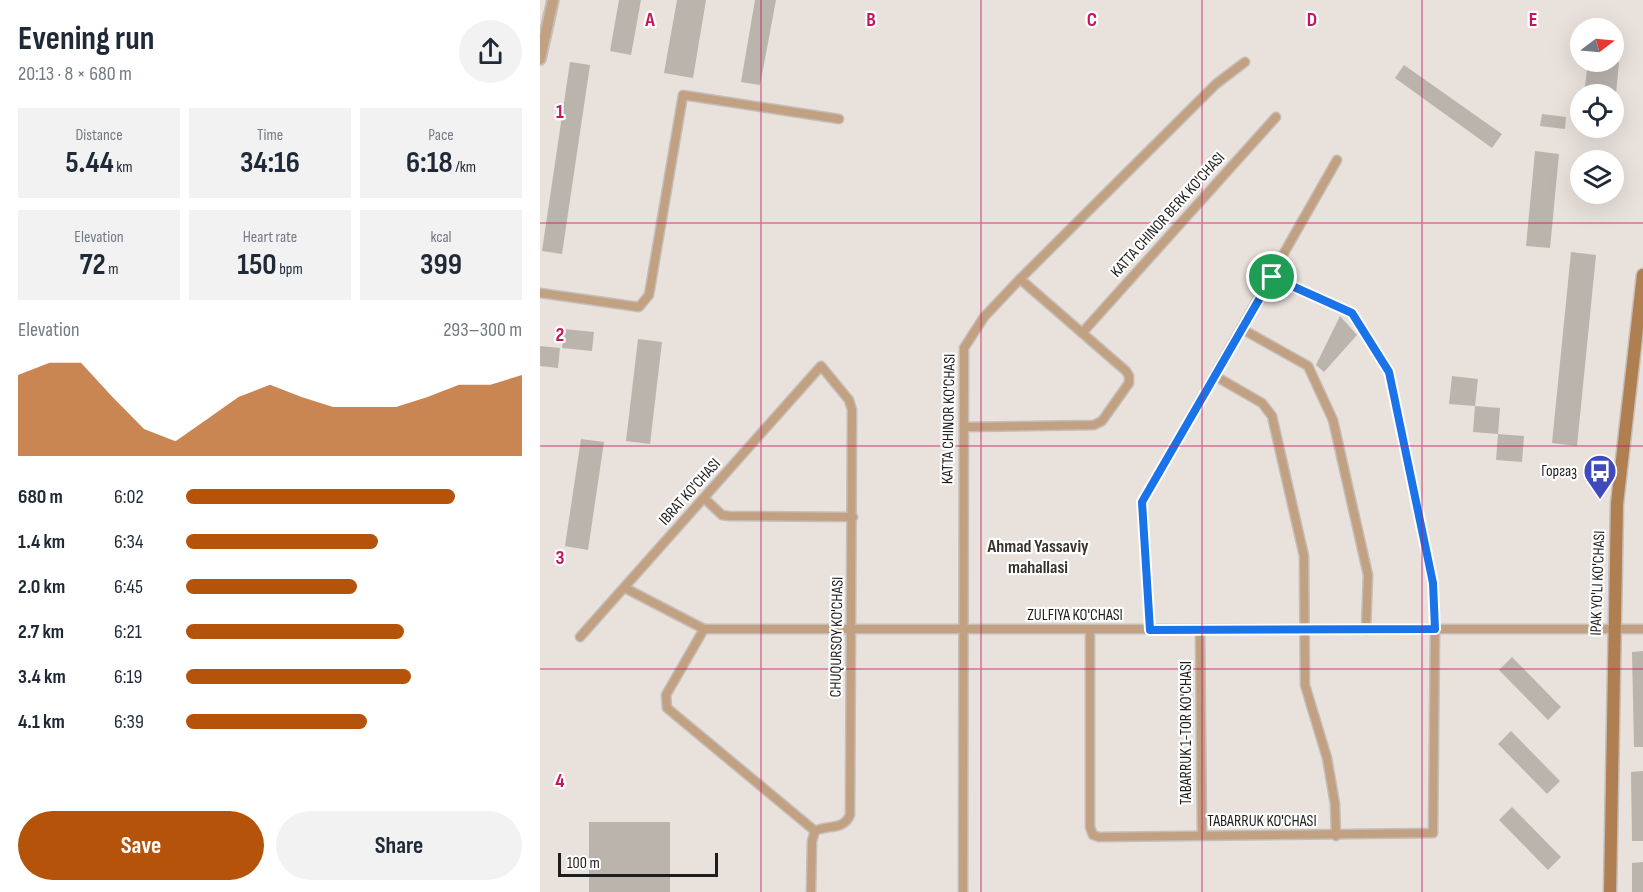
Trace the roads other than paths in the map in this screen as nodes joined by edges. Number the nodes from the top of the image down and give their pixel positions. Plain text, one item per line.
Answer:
1 (553, 0) edge
2 (540, 59) edge
3 (1245, 62) dead end
4 (1276, 117) dead end
5 (839, 119) dead end
6 (1337, 160) dead end
7 (1643, 275) edge
8 (1272, 277) junction
9 (1020, 279) junction
10 (540, 293) edge
11 (1242, 329) junction
12 (1082, 333) junction
13 (821, 366) joint
14 (1215, 376) junction
15 (964, 427) junction
16 (705, 499) junction
17 (853, 517) junction
18 (625, 588) junction
19 (704, 629) junction
20 (852, 629) junction
21 (1435, 629) junction
22 (1613, 629) junction
23 (1643, 629) edge
24 (964, 630) junction
25 (1090, 630) junction
26 (1150, 630) junction
27 (1200, 630) junction
28 (1366, 630) junction
29 (1305, 631) junction
30 (580, 637) dead end
31 (815, 831) junction
32 (1202, 836) junction
33 (1336, 836) junction
34 (811, 892) edge
35 (963, 892) edge
36 (1610, 892) edge

1 - 2 street
3 - 9 street, KATTA CHINOR KO'CHASI
4 - 12 street, KATTA CHINOR BERK KO'CHASI
5 - 10 street
6 - 8 street
7 - 22 main road, IPAK YO'LI KO'CHASI
8 - 11 street
8 - 21 street
9 - 12 street
9 - 15 street, KATTA CHINOR KO'CHASI
11 - 14 street
11 - 28 street
12 - 15 street
13 - 16 street, IBRAT KO'CHASI
13 - 17 street, CHUQURSOY KO'CHASI
14 - 26 street
14 - 29 street
15 - 24 street, KATTA CHINOR KO'CHASI
16 - 17 street
16 - 18 street, IBRAT KO'CHASI
17 - 20 street, CHUQURSOY KO'CHASI
18 - 19 street, ZULFIYA KO'CHASI
18 - 30 street, IBRAT KO'CHASI
19 - 20 street, ZULFIYA KO'CHASI
19 - 31 street
20 - 24 street, ZULFIYA KO'CHASI
20 - 31 street, CHUQURSOY KO'CHASI
21 - 22 street, ZULFIYA KO'CHASI
21 - 28 street, ZULFIYA KO'CHASI
21 - 33 street, TABARRUK KO'CHASI
22 - 23 street, ZULFIYA KO'CHASI
22 - 36 main road, IPAK YO'LI KO'CHASI
24 - 25 street, ZULFIYA KO'CHASI
24 - 35 street, KATTA CHINOR KO'CHASI
25 - 26 street, ZULFIYA KO'CHASI
25 - 32 street, TABARRUK KO'CHASI
26 - 27 street, ZULFIYA KO'CHASI
27 - 29 street, ZULFIYA KO'CHASI
27 - 32 street, TABARRUK 1-TOR KO'CHASI
28 - 29 street, ZULFIYA KO'CHASI
29 - 33 street
31 - 34 street
32 - 33 street, TABARRUK KO'CHASI

